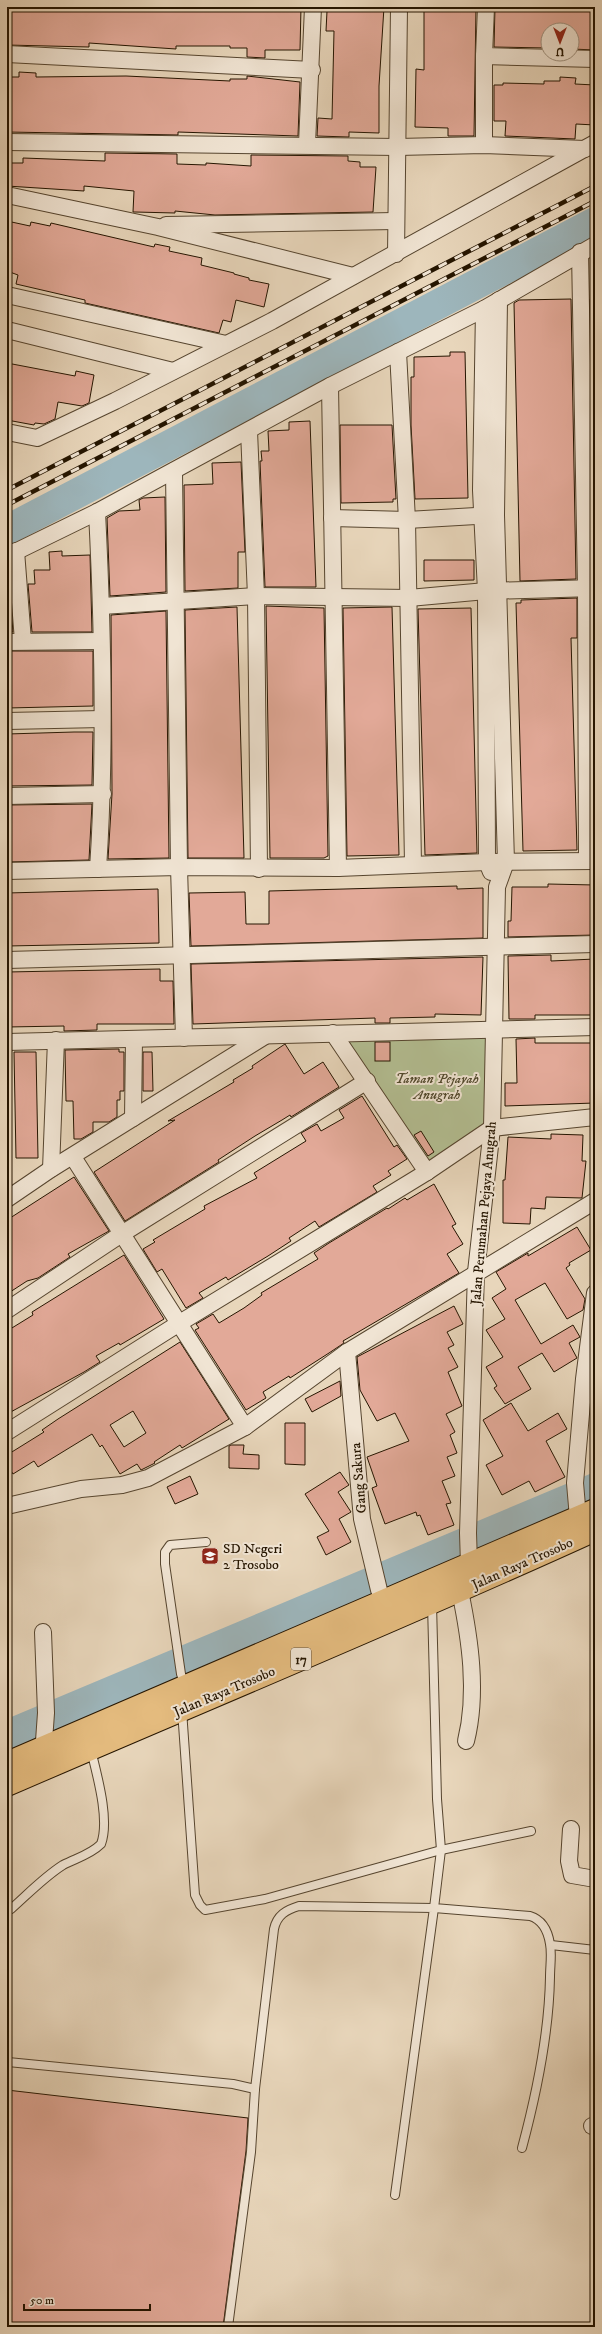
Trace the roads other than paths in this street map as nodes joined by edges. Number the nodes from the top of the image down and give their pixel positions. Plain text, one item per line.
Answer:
1 (313, 7) edge
2 (399, 7) edge
3 (486, 7) edge
4 (7, 54) edge
5 (484, 56) junction
6 (595, 59) edge
7 (312, 70) junction
8 (7, 142) edge
9 (307, 144) junction
10 (484, 145) junction
11 (590, 146) edge
12 (398, 147) junction
13 (7, 194) edge
14 (395, 221) junction
15 (158, 227) junction
16 (595, 245) edge
17 (580, 252) junction
18 (396, 254) junction
19 (353, 276) junction
20 (7, 295) edge
21 (499, 300) junction
22 (588, 301) edge
23 (484, 309) junction
24 (7, 330) edge
25 (226, 344) junction
26 (398, 352) junction
27 (173, 371) junction
28 (330, 386) junction
29 (488, 414) junction
30 (249, 431) junction
31 (7, 432) edge
32 (174, 471) junction
33 (97, 512) junction
34 (490, 515) junction
35 (332, 518) junction
36 (407, 520) junction
37 (12, 554) edge
38 (590, 588) edge
39 (492, 592) junction
40 (256, 596) junction
41 (332, 598) junction
42 (409, 598) junction
43 (177, 600) junction
44 (102, 606) junction
45 (23, 641) junction
46 (101, 641) junction
47 (7, 642) edge
48 (102, 719) junction
49 (7, 721) edge
50 (494, 734) junction
51 (103, 794) junction
52 (7, 796) edge
53 (591, 861) edge
54 (487, 862) junction
55 (506, 862) junction
56 (413, 864) junction
57 (179, 867) junction
58 (338, 868) junction
59 (98, 869) junction
60 (259, 869) junction
61 (7, 871) edge
62 (497, 887) junction
63 (595, 944) edge
64 (494, 946) junction
65 (180, 957) junction
66 (7, 960) edge
67 (595, 1027) edge
68 (492, 1030) junction
69 (333, 1033) junction
70 (267, 1035) junction
71 (184, 1038) junction
72 (134, 1039) junction
73 (56, 1040) junction
74 (7, 1042) edge
75 (367, 1081) junction
76 (595, 1117) edge
77 (133, 1118) junction
78 (492, 1128) junction
79 (73, 1157) junction
80 (51, 1169) junction
81 (427, 1172) junction
82 (7, 1199) edge
83 (595, 1201) edge
84 (120, 1235) junction
85 (476, 1272) junction
86 (595, 1293) edge
87 (7, 1310) edge
88 (178, 1324) junction
89 (347, 1352) junction
90 (245, 1427) junction
91 (7, 1432) edge
92 (7, 1506) edge
93 (586, 1517) edge
94 (206, 1542) dead end
95 (469, 1558) junction
96 (460, 1591) junction
97 (382, 1596) junction
98 (432, 1604) junction
99 (43, 1632) dead end
100 (183, 1690) junction
101 (44, 1740) junction
102 (466, 1741) dead end
103 (91, 1749) junction
104 (7, 1763) edge
105 (40, 1770) junction
106 (7, 1785) edge
107 (572, 1829) dead end
108 (531, 1831) dead end
109 (441, 1850) junction
110 (595, 1879) edge
111 (434, 1908) junction
112 (11, 1909) dead end
113 (551, 1945) junction
114 (595, 1950) edge
115 (8, 2062) edge
116 (254, 2089) junction
117 (522, 2148) dead end
118 (395, 2196) dead end
119 (228, 2327) edge

1 - 7 street
2 - 12 street
3 - 5 street
4 - 7 street
5 - 6 street
5 - 10 street
7 - 9 street
8 - 9 street
9 - 12 street
10 - 11 street
10 - 12 street
11 - 18 street
12 - 14 street
13 - 15 street
14 - 15 street
14 - 18 street
15 - 19 street
16 - 17 street
17 - 21 street
17 - 22 street
18 - 19 street
19 - 25 street
20 - 25 street
21 - 23 street
21 - 29 street
22 - 38 street
23 - 26 street
23 - 29 street
24 - 27 street
25 - 27 street
26 - 28 street
26 - 36 street
27 - 31 street
28 - 30 street
28 - 35 street
29 - 34 street
30 - 32 street
30 - 40 street
32 - 33 street
32 - 43 street
33 - 37 street
33 - 44 street
34 - 36 street
34 - 39 street
35 - 36 street
35 - 41 street
36 - 42 street
37 - 45 street
38 - 39 street
38 - 53 street
39 - 42 street
39 - 50 street
40 - 41 street
40 - 43 street
40 - 60 street
41 - 42 street
41 - 58 street
42 - 56 street
43 - 44 street
43 - 57 street
44 - 46 street
45 - 46 street
45 - 47 street
46 - 48 street
48 - 49 street
48 - 51 street
50 - 54 street
50 - 55 street
51 - 52 street
51 - 59 street
53 - 55 street
54 - 55 street
54 - 56 street
54 - 62 street, Jalan Perumahan Pejaya Anugrah
55 - 62 street, Jalan Perumahan Pejaya Anugrah
56 - 58 street
57 - 59 street
57 - 60 street
57 - 65 street
58 - 60 street
59 - 61 street
62 - 64 street, Jalan Perumahan Pejaya Anugrah
63 - 64 street
64 - 65 street
64 - 68 street, Jalan Perumahan Pejaya Anugrah
65 - 66 street
65 - 71 street
67 - 68 street
68 - 69 street
68 - 78 street, Jalan Perumahan Pejaya Anugrah
69 - 70 street
69 - 75 street
70 - 71 street
70 - 77 street
71 - 72 street
72 - 73 street
72 - 77 street
73 - 74 street
73 - 80 street
75 - 81 street
75 - 84 street
76 - 78 street
77 - 79 street
78 - 81 street
78 - 85 street, Jalan Perumahan Pejaya Anugrah
79 - 80 street
79 - 84 street
80 - 82 street
81 - 88 street
83 - 85 street
84 - 87 street
84 - 88 street
85 - 89 street
85 - 95 street, Jalan Perumahan Pejaya Anugrah
86 - 93 street
88 - 90 street
88 - 91 street
89 - 90 street
89 - 97 street, Gang Sakura
90 - 92 street
93 - 95 highway, Jalan Raya Trosobo / 17
93 - 96 highway, Jalan Raya Trosobo / 17
94 - 100 lane
95 - 97 highway, Jalan Raya Trosobo / 17
96 - 98 highway, Jalan Raya Trosobo / 17
96 - 102 street
97 - 100 highway, Jalan Raya Trosobo / 17
98 - 100 highway, Jalan Raya Trosobo / 17
98 - 109 lane
99 - 101 street
100 - 101 highway, Jalan Raya Trosobo / 17
100 - 103 highway, Jalan Raya Trosobo / 17
100 - 109 lane
101 - 104 highway, Jalan Raya Trosobo / 17
101 - 105 street
103 - 105 highway, Jalan Raya Trosobo / 17
103 - 112 lane
105 - 106 highway, Jalan Raya Trosobo / 17
107 - 110 street
108 - 109 lane
109 - 111 lane
111 - 113 lane
111 - 116 lane
111 - 118 lane
113 - 114 lane
113 - 117 lane
115 - 116 lane
116 - 119 lane

